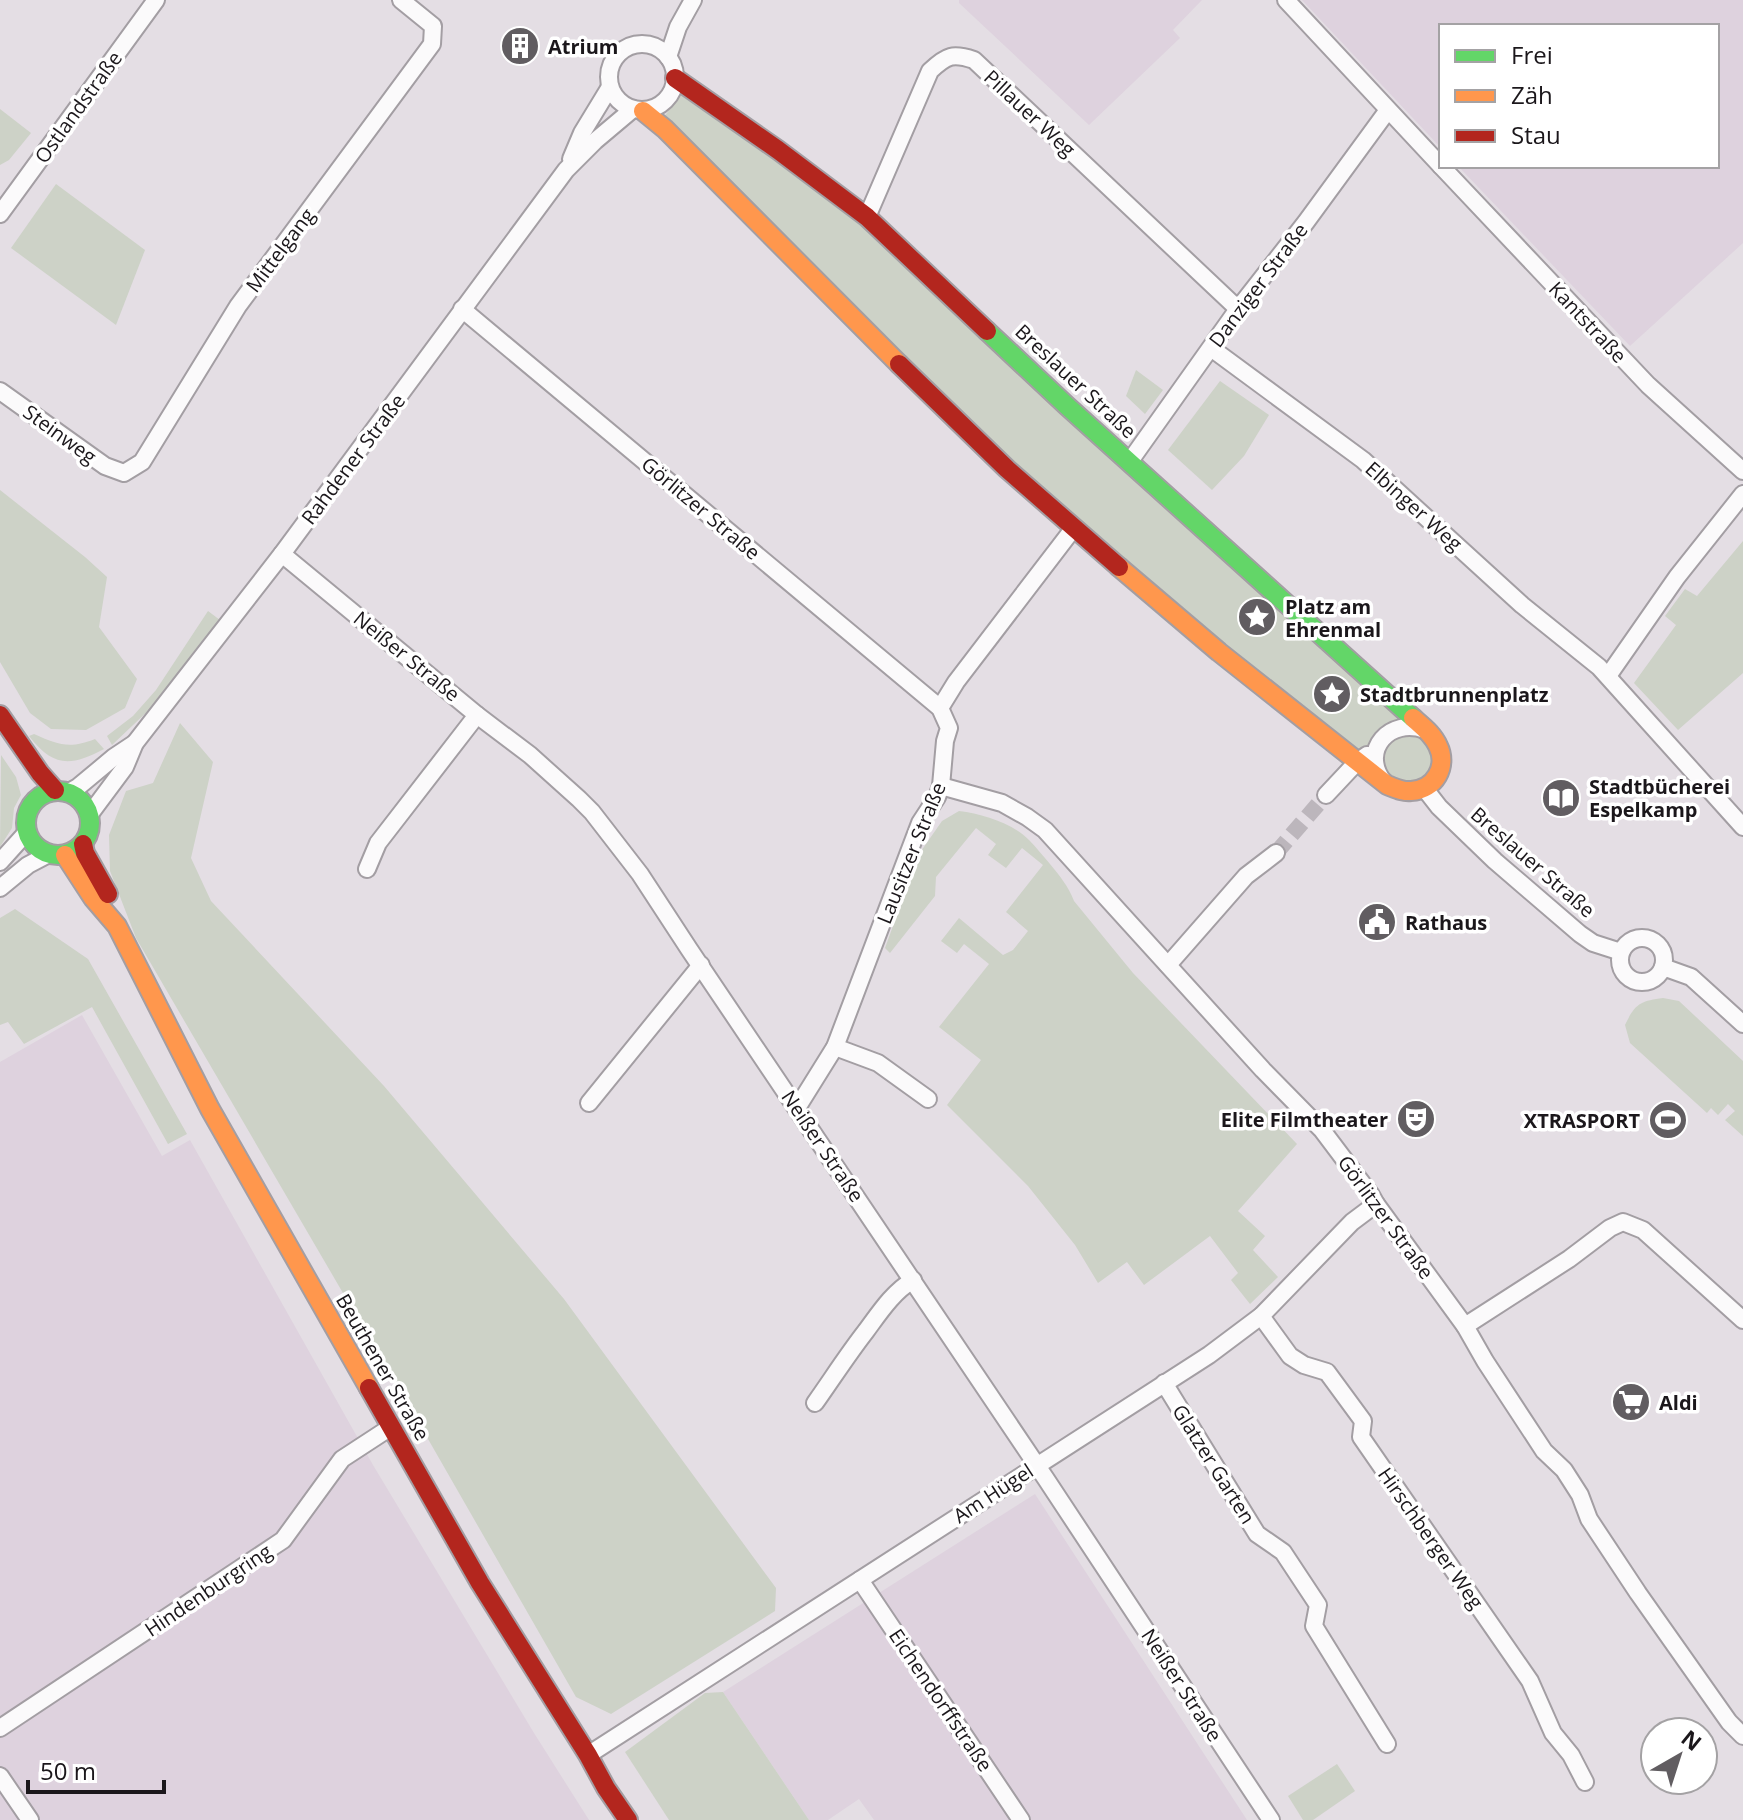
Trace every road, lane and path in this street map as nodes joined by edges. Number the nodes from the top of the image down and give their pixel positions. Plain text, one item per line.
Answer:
1 (156, 0) edge
2 (401, 0) edge
3 (693, 0) edge
4 (1286, 0) edge
5 (668, 57) junction
6 (675, 78) junction
7 (610, 87) junction
8 (638, 110) junction
9 (1388, 110) junction
10 (1439, 164) edge
11 (1443, 168) edge
12 (566, 170) junction
13 (0, 214) edge
14 (867, 217) junction
15 (462, 309) junction
16 (1238, 309) junction
17 (1211, 348) junction
18 (0, 391) edge
19 (1130, 461) junction
20 (1743, 471) edge
21 (124, 473) joint
22 (1743, 494) edge
23 (1073, 529) junction
24 (282, 554) junction
25 (1608, 676) junction
26 (940, 708) junction
27 (0, 715) edge
28 (477, 715) junction
29 (0, 736) edge
30 (1433, 736) junction
31 (135, 743) junction
32 (1378, 747) junction
33 (1357, 762) junction
34 (1387, 785) junction
35 (941, 786) junction
36 (1425, 789) junction
37 (62, 791) junction
38 (1326, 795) tunnel mouth
39 (34, 801) junction
40 (90, 814) junction
41 (1743, 827) edge
42 (27, 832) junction
43 (83, 844) junction
44 (1276, 853) tunnel mouth
45 (57, 854) junction
46 (0, 862) edge
47 (367, 869) dead end
48 (0, 888) edge
49 (117, 926) junction
50 (1621, 952) junction
51 (701, 965) junction
52 (1168, 965) junction
53 (1663, 967) junction
54 (1743, 1024) edge
55 (835, 1047) junction
56 (928, 1099) dead end
57 (589, 1103) dead end
58 (797, 1108) junction
59 (1376, 1204) junction
60 (913, 1280) junction
61 (1261, 1316) junction
62 (1743, 1320) edge
63 (1465, 1326) junction
64 (1164, 1383) junction
65 (815, 1403) dead end
66 (391, 1427) junction
67 (1037, 1465) junction
68 (860, 1580) junction
69 (0, 1728) edge
70 (1743, 1735) edge
71 (1387, 1744) dead end
72 (588, 1755) junction
73 (0, 1776) edge
74 (1585, 1782) dead end
75 (30, 1820) edge
76 (628, 1820) edge
77 (1021, 1820) edge
78 (1271, 1820) edge

1 - 13 street, Ostlandstraße
2 - 21 street, Mittelgang
3 - 5 street
4 - 9 street, Kantstraße
5 - 6 street
5 - 7 street
6 - 8 street
6 - 14 street, Breslauer Straße
7 - 8 street
7 - 12 street, Rahdener Straße
8 - 12 street, Rahdener Straße
8 - 23 street
9 - 10 street, Kantstraße
9 - 16 street, Danziger Straße
11 - 20 street, Kantstraße
12 - 15 street, Rahdener Straße
14 - 16 street, Pillauer Weg
14 - 19 street, Breslauer Straße
15 - 24 street, Rahdener Straße
15 - 26 street, Görlitzer Straße
16 - 17 street, Danziger Straße
17 - 19 street, Danziger Straße
17 - 25 street, Elbinger Weg
18 - 21 street, Steinweg
19 - 30 street, Breslauer Straße
22 - 25 street
23 - 26 street
23 - 33 street
24 - 28 street, Neißer Straße
24 - 31 street, Rahdener Straße
25 - 41 street, Elbinger Weg
26 - 35 street, Lausitzer Straße
27 - 37 street
28 - 47 street
28 - 51 street, Neißer Straße
29 - 39 street
30 - 32 street
30 - 36 street
31 - 37 street, Rahdener Straße
31 - 40 street, Rahdener Straße
32 - 33 street
32 - 34 street
33 - 34 street
33 - 38 street
34 - 36 street
35 - 52 street, Görlitzer Straße
35 - 55 street, Lausitzer Straße
36 - 50 street, Breslauer Straße
37 - 39 street
37 - 40 street
39 - 42 street
40 - 43 street
42 - 45 street
42 - 46 street
43 - 45 street
43 - 49 street, Beuthener Straße
44 - 52 street
45 - 48 street
45 - 49 street, Beuthener Straße
49 - 66 street, Beuthener Straße
50 - 53 street
50 - 53 street
51 - 57 street
51 - 58 street, Neißer Straße
52 - 59 street, Görlitzer Straße
53 - 54 street
55 - 56 street
55 - 58 street, Lausitzer Straße
58 - 60 street, Neißer Straße
59 - 61 street, Am Hügel
59 - 63 street, Görlitzer Straße
60 - 65 street
60 - 67 street, Neißer Straße
61 - 64 street, Am Hügel
61 - 74 street, Hirschberger Weg
62 - 63 street
63 - 70 street, Görlitzer Straße
64 - 67 street, Am Hügel
64 - 71 street, Glatzer Garten
66 - 69 street, Hindenburgring
66 - 72 street, Beuthener Straße
67 - 68 street, Am Hügel
67 - 78 street, Neißer Straße
68 - 72 street, Am Hügel
68 - 77 street, Eichendorffstraße
72 - 76 street, Beuthener Straße
73 - 75 street

